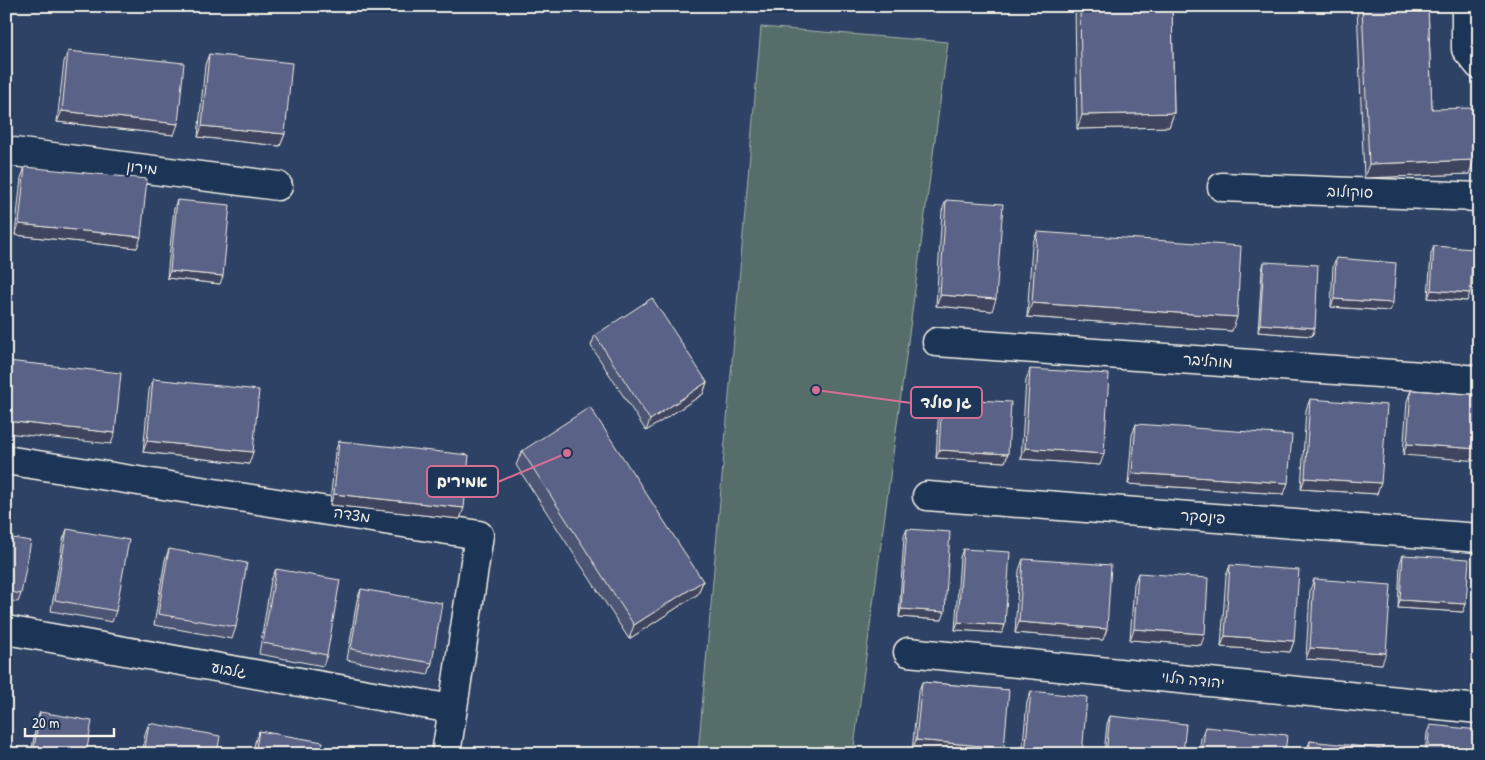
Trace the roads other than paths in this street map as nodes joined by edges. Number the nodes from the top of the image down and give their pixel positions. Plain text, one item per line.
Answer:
1 (1466, 6) edge
2 (1479, 65) edge
3 (6, 151) edge
4 (278, 186) dead end
5 (1222, 187) dead end
6 (1479, 197) edge
7 (938, 342) dead end
8 (1479, 380) edge
9 (6, 460) edge
10 (927, 496) dead end
11 (1479, 538) edge
12 (6, 630) edge
13 (908, 652) dead end
14 (452, 709) junction
15 (1479, 709) edge
16 (446, 754) edge

1 - 2 street
3 - 4 street, מירון
5 - 6 street, סוקולוב
7 - 8 street, מוהליבר
9 - 14 street, מצדה
10 - 11 street, פינסקר
12 - 14 street, גלבוע
13 - 15 street, יהודה הלוי
14 - 16 street, מצדה

